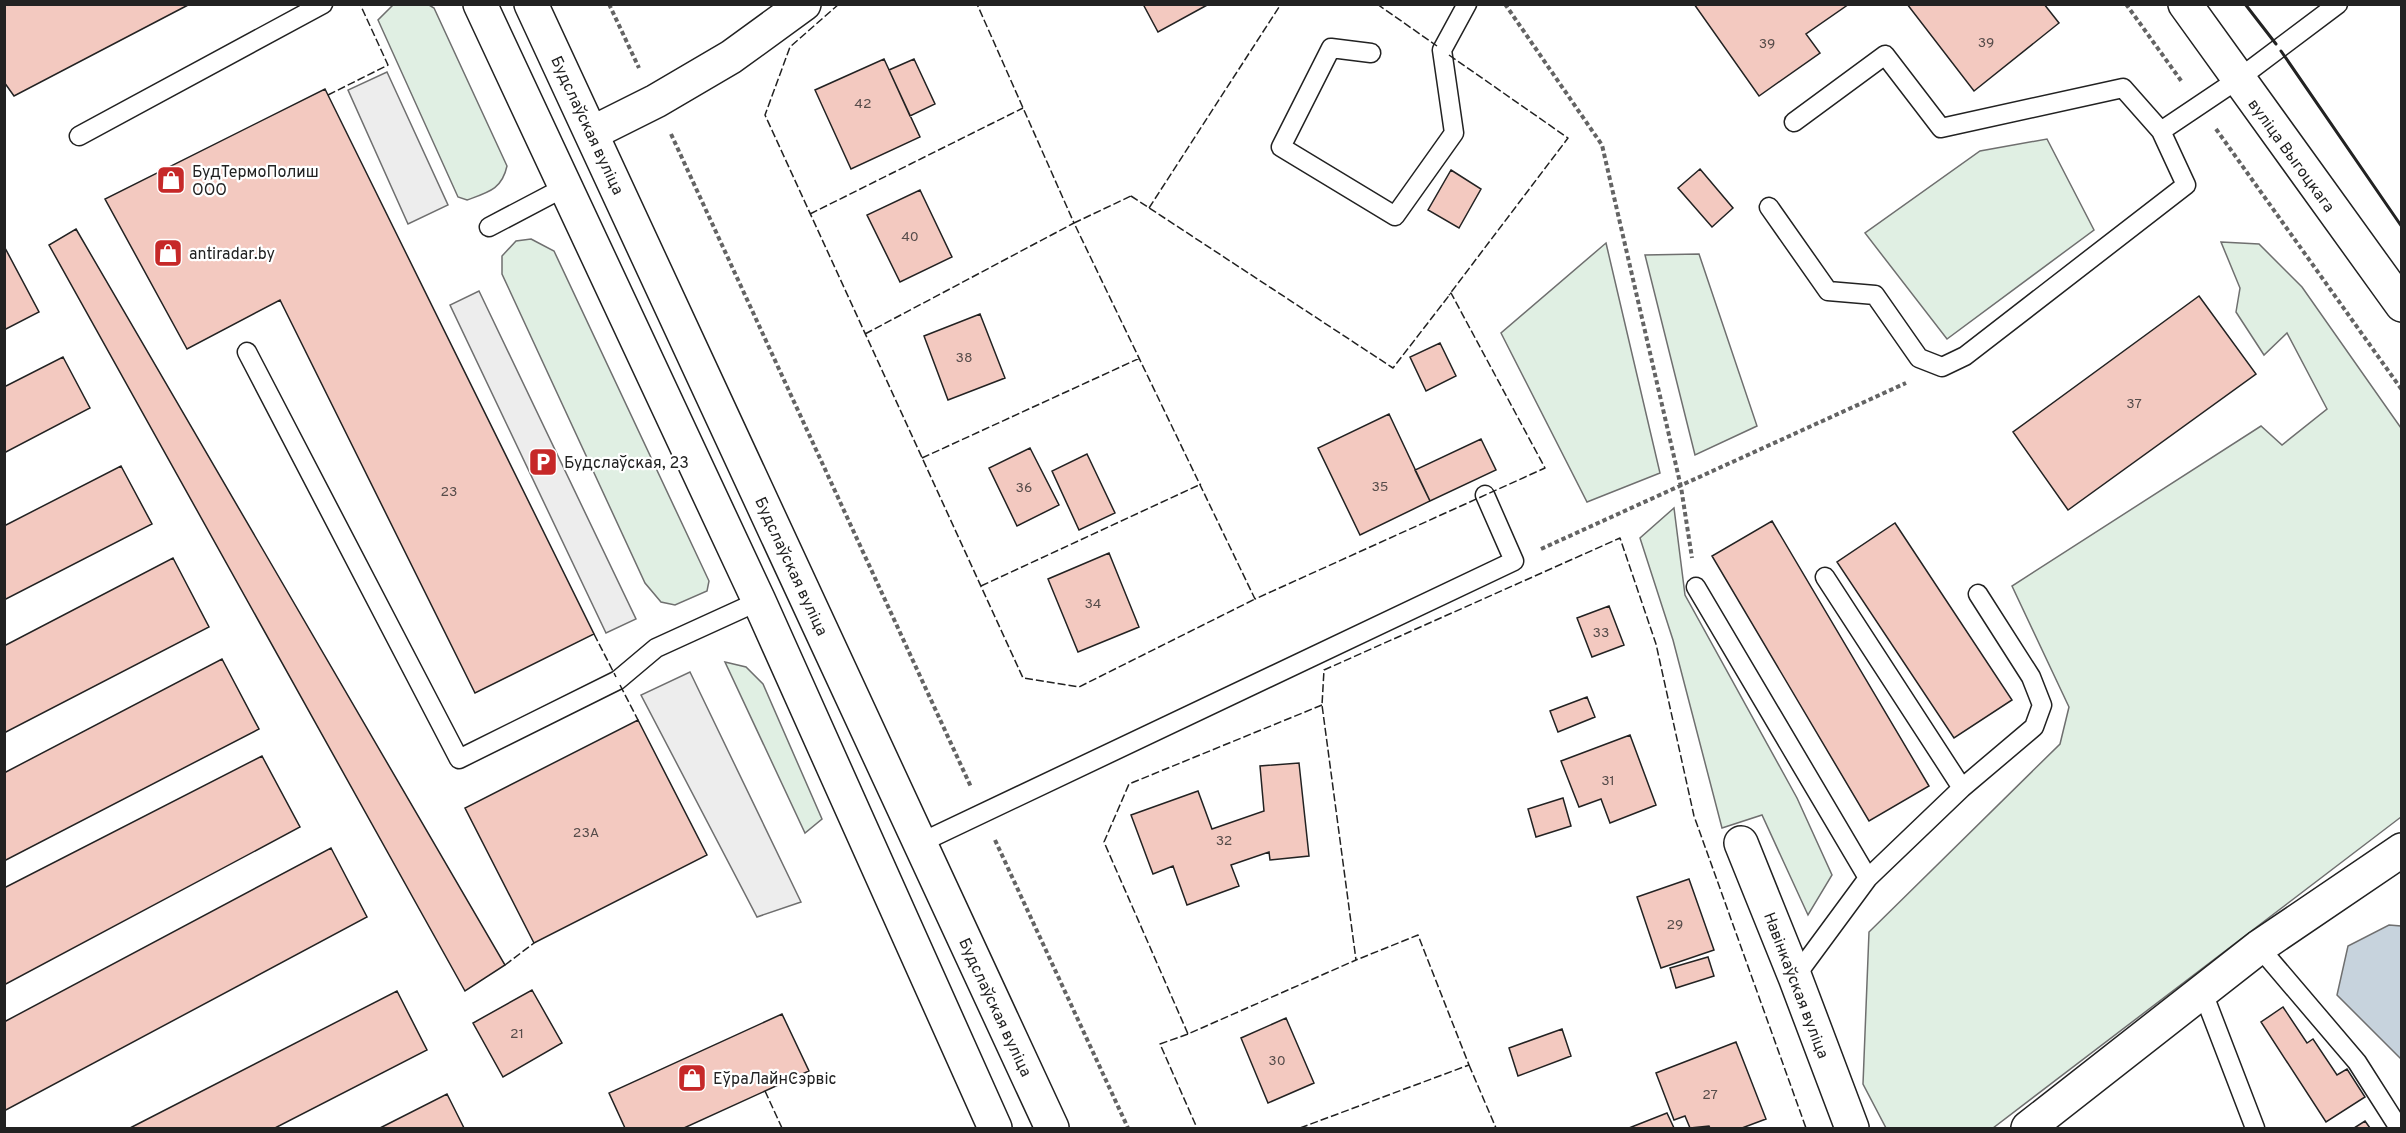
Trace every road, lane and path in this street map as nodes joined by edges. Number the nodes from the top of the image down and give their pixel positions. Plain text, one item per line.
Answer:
1 (323, 4) edge
2 (480, 4) edge
3 (531, 4) edge
4 (609, 4) edge
5 (804, 4) edge
6 (1467, 4) edge
7 (1505, 4) edge
8 (2126, 4) edge
9 (2185, 4) edge
10 (2338, 4) edge
11 (1371, 52) dead end
12 (2237, 80) junction
13 (656, 101) junction
14 (2199, 105) junction
15 (1794, 122) dead end
16 (2161, 131) junction
17 (592, 133) junction
18 (79, 136) dead end
19 (567, 186) junction
20 (1769, 207) dead end
21 (489, 227) dead end
22 (2402, 305) edge
23 (247, 352) dead end
24 (1942, 367) junction
25 (2402, 390) edge
26 (1681, 487) junction
27 (1485, 495) dead end
28 (1514, 561) junction
29 (1825, 577) dead end
30 (1696, 587) joint
31 (1978, 594) dead end
32 (759, 601) junction
33 (1962, 788) junction
34 (983, 813) junction
35 (920, 843) junction
36 (1741, 843) dead end
37 (2402, 850) edge
38 (1868, 878) junction
39 (2259, 947) junction
40 (1795, 977) junction
41 (2202, 990) junction
42 (995, 1128) edge
43 (1052, 1128) edge
44 (1128, 1128) edge
45 (1851, 1128) edge
46 (2028, 1128) edge
47 (2255, 1128) edge
48 (2399, 1128) edge

1 - 18 lane
2 - 19 main road
3 - 17 main road, Будслаўская вуліца
4 - 13 path
5 - 13 main road
6 - 11 lane
7 - 26 path
8 - 14 path
9 - 12 main road, вуліца Выгоцкага
10 - 12 lane
12 - 14 lane
12 - 22 main road, вуліца Выгоцкага
13 - 17 main road
13 - 34 path
14 - 16 lane
14 - 25 path
15 - 16 lane
16 - 24 lane
17 - 35 main road, Будслаўская вуліца
19 - 21 lane
19 - 32 main road
20 - 24 lane
23 - 32 lane
24 - 26 path
26 - 28 path
26 - 30 path
27 - 28 lane
28 - 34 lane
29 - 33 lane
30 - 38 lane
31 - 33 lane
32 - 42 main road
33 - 38 lane
34 - 35 lane
34 - 44 path
35 - 43 main road, Будслаўская вуліца
36 - 40 main road, Навінкаўская вуліца
37 - 39 main road
38 - 40 lane
39 - 41 main road
39 - 48 lane
40 - 45 main road, Навінкаўская вуліца
41 - 46 main road
41 - 47 lane

